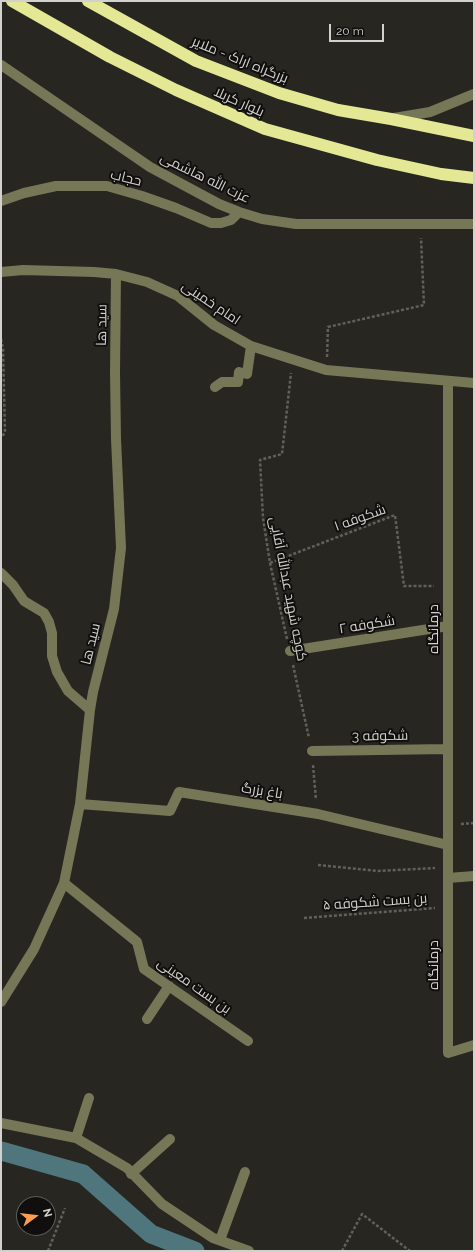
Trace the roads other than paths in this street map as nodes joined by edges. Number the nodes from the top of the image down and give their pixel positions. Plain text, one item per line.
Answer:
1 (12, 1) edge
2 (88, 1) edge
3 (1, 65) edge
4 (474, 94) edge
5 (391, 119) junction
6 (474, 136) edge
7 (474, 178) edge
8 (2, 198) edge
9 (239, 212) junction
10 (474, 224) edge
11 (1, 272) edge
12 (116, 274) junction
13 (251, 346) junction
14 (448, 380) junction
15 (474, 383) edge
16 (216, 387) dead end
17 (1, 573) edge
18 (448, 626) junction
19 (290, 651) road end
20 (90, 710) junction
21 (448, 749) junction
22 (312, 751) road end
23 (80, 804) junction
24 (448, 845) junction
25 (474, 876) edge
26 (448, 878) junction
27 (64, 883) junction
28 (170, 986) junction
29 (1, 1002) edge
30 (147, 1020) dead end
31 (248, 1041) dead end
32 (474, 1045) edge
33 (89, 1098) dead end
34 (1, 1123) edge
35 (76, 1138) junction
36 (170, 1139) dead end
37 (245, 1172) dead end
38 (131, 1174) junction
39 (220, 1240) junction
40 (249, 1251) edge

1 - 7 highway, بلوار کربلا
2 - 5 highway, بزرگراه اراک - ملایر
3 - 9 street, عزت الله هاشمی
4 - 5 street
5 - 6 highway
8 - 9 street, حجاب
9 - 10 street, عزت الله هاشمی
11 - 12 street, امام خمینی
12 - 13 street, امام خمینی
12 - 20 street, سید ها
13 - 14 street, امام خمینی
13 - 16 street
14 - 15 street, امام خمینی
14 - 18 street, درمانگاه
17 - 20 street
18 - 19 street, شکوفه ۲
18 - 21 street, درمانگاه
20 - 23 street, سید ها
21 - 22 street, شکوفه 3
21 - 24 street, درمانگاه
23 - 24 street, باغ بزرگ
23 - 27 street, سید ها
24 - 26 street, درمانگاه
25 - 26 street
26 - 32 street, درمانگاه
27 - 28 street, بن بست معینی
27 - 29 street, سید ها
28 - 30 street
28 - 31 street, بن بست معینی
33 - 35 street
34 - 35 street
35 - 38 street
36 - 38 street
37 - 39 street
38 - 39 street
39 - 40 street

